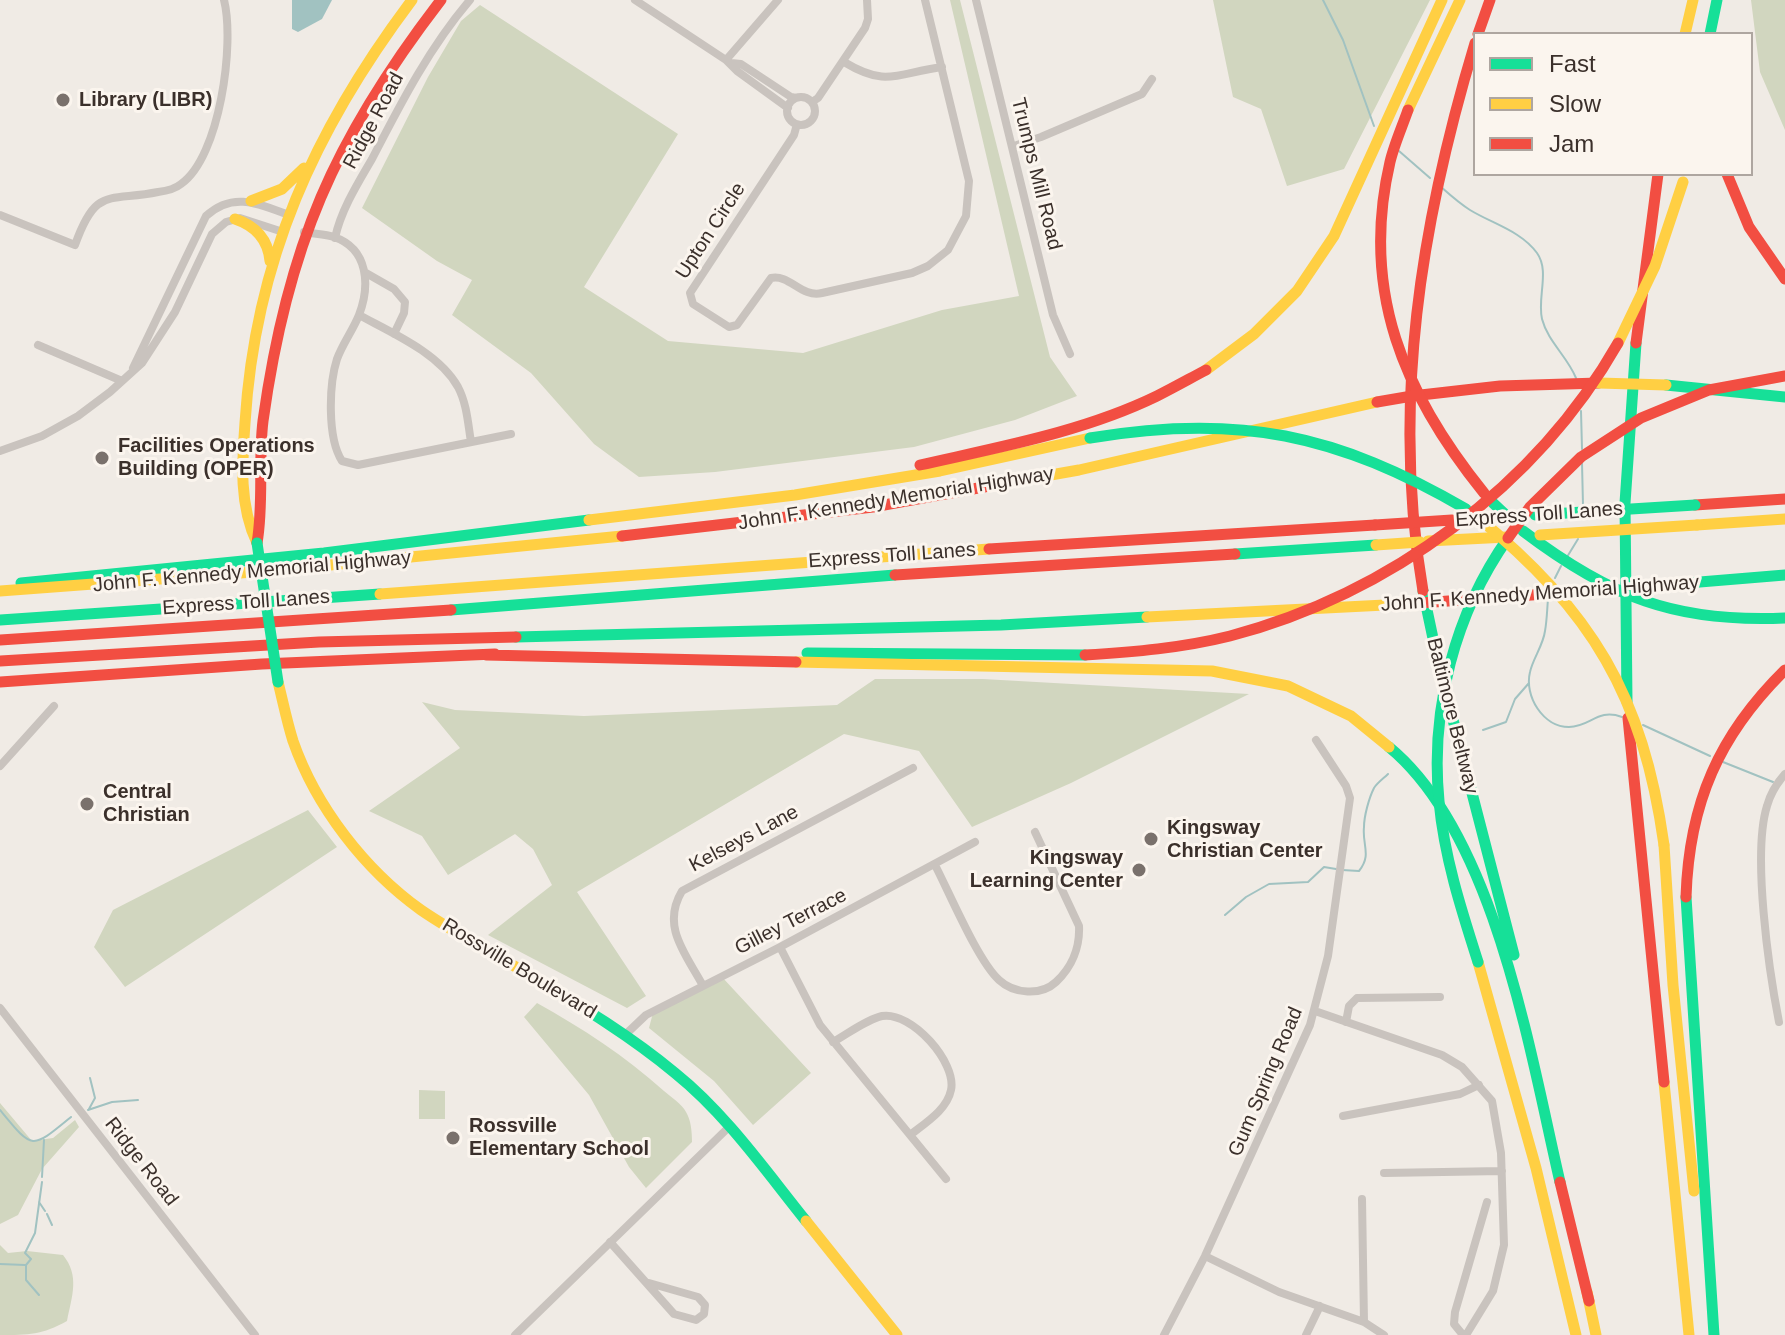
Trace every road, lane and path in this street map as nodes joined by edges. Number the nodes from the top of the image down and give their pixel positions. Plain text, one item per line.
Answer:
1 (224, 0) edge
2 (412, 0) edge
3 (441, 0) edge
4 (470, 0) edge
5 (635, 0) edge
6 (778, 0) edge
7 (867, 0) edge
8 (925, 0) edge
9 (976, 0) edge
10 (1442, 0) edge
11 (1460, 0) edge
12 (1490, 0) edge
13 (1693, 0) edge
14 (1717, 0) edge
15 (1479, 32) edge
16 (1685, 32) edge
17 (1713, 32) edge
18 (1473, 50) edge
19 (728, 61) junction
20 (844, 62) junction
21 (942, 67) junction
22 (1152, 79) dead end
23 (796, 98) junction
24 (812, 102) junction
25 (788, 108) junction
26 (797, 124) junction
27 (1014, 146) junction
28 (313, 158) junction
29 (1658, 176) edge
30 (1728, 176) edge
31 (1684, 178) edge
32 (251, 201) junction
33 (0, 215) edge
34 (289, 215) junction
35 (235, 219) junction
36 (283, 232) junction
37 (304, 232) junction
38 (335, 238) junction
39 (366, 273) junction
40 (268, 275) junction
41 (1785, 279) edge
42 (359, 315) junction
43 (394, 334) junction
44 (38, 345) dead end
45 (1070, 354) dead end
46 (133, 369) junction
47 (1785, 376) edge
48 (122, 381) junction
49 (1785, 397) edge
50 (511, 434) dead end
51 (471, 442) junction
52 (0, 451) edge
53 (1785, 499) edge
54 (732, 502) junction
55 (1785, 519) edge
56 (257, 543) junction
57 (1785, 575) edge
58 (0, 589) edge
59 (1785, 618) edge
60 (0, 620) edge
61 (0, 640) edge
62 (486, 655) junction
63 (0, 661) edge
64 (1785, 670) edge
65 (0, 682) edge
66 (54, 706) dead end
67 (1316, 740) dead end
68 (0, 766) edge
69 (913, 768) dead end
70 (1781, 780) edge
71 (1035, 832) dead end
72 (975, 842) dead end
73 (935, 865) junction
74 (780, 947) junction
75 (702, 984) junction
76 (1440, 997) dead end
77 (0, 1008) edge
78 (1315, 1011) junction
79 (1346, 1022) junction
80 (1779, 1022) dead end
81 (626, 1034) junction
82 (833, 1042) junction
83 (1479, 1085) junction
84 (1343, 1116) dead end
85 (730, 1126) junction
86 (910, 1135) junction
87 (1502, 1171) junction
88 (1384, 1173) dead end
89 (946, 1179) dead end
90 (1362, 1199) dead end
91 (1487, 1202) dead end
92 (610, 1242) junction
93 (1205, 1256) junction
94 (649, 1283) junction
95 (1589, 1301) junction
96 (1320, 1306) junction
97 (1364, 1322) junction
98 (255, 1335) edge
99 (515, 1335) edge
100 (897, 1335) edge
101 (1164, 1335) edge
102 (1306, 1335) edge
103 (1384, 1335) edge
104 (1464, 1335) edge
105 (1576, 1335) edge
106 (1596, 1335) edge
107 (1689, 1335) edge
108 (1711, 1335) edge

1 - 33 street
2 - 28 main road, Rossville Boulevard
3 - 37 main road, Rossville Boulevard
4 - 38 street, Ridge Road
5 - 19 street
6 - 19 street
7 - 20 street
8 - 21 street, Upton Circle
9 - 27 street, Trumps Mill Road
10 - 54 main road
11 - 59 main road, bridge
12 - 15 main road
13 - 16 main road
14 - 17 main road
18 - 95 main road, Baltimore Beltway
19 - 23 street
19 - 25 street
20 - 21 street
20 - 24 street
21 - 26 street, Upton Circle
22 - 27 street
23 - 24 street
23 - 25 street
24 - 26 street
25 - 26 street
27 - 45 street, Trumps Mill Road
28 - 32 main road
28 - 34 main road, Rossville Boulevard
29 - 107 main road
30 - 41 main road
31 - 62 main road, bridge
32 - 34 street
32 - 46 street
34 - 36 main road, Rossville Boulevard
34 - 37 main road
35 - 36 street
35 - 40 main road
35 - 46 street
36 - 37 main road
36 - 40 main road, Rossville Boulevard
37 - 38 street
37 - 56 main road, Rossville Boulevard
38 - 39 street
39 - 42 street
39 - 43 street
40 - 56 main road, Rossville Boulevard
42 - 43 street
42 - 51 street
43 - 51 street
44 - 48 street
46 - 48 street
47 - 105 main road, bridge
48 - 52 street
49 - 58 main road, John F. Kennedy Memorial Highway, bridge
50 - 51 street
53 - 60 main road, Express Toll Lanes, bridge
54 - 58 main road
54 - 108 main road, bridge
55 - 61 main road, Express Toll Lanes, bridge
56 - 81 main road, Rossville Boulevard, bridge
57 - 63 main road, John F. Kennedy Memorial Highway, bridge
62 - 65 main road
62 - 95 main road
64 - 108 main road
66 - 68 street
67 - 78 street, Gum Spring Road
69 - 75 street, Kelseys Lane
70 - 80 street
71 - 73 street
72 - 73 street, Gilley Terrace
73 - 74 street, Gilley Terrace
74 - 75 street, Gilley Terrace
74 - 82 street
75 - 81 street, Gilley Terrace
76 - 79 street
77 - 98 street, Ridge Road
78 - 79 street
78 - 93 street, Gum Spring Road
79 - 83 street
81 - 85 main road, Rossville Boulevard
82 - 86 street
82 - 86 street
83 - 84 street
83 - 87 street
85 - 92 street
85 - 100 main road, Rossville Boulevard
86 - 89 street
87 - 88 street
87 - 104 street
90 - 97 street
91 - 104 street
92 - 94 street
92 - 99 street
93 - 96 street
93 - 101 street, Gum Spring Road
94 - 94 street
95 - 106 main road, Baltimore Beltway
96 - 97 street
96 - 102 street
97 - 103 street

